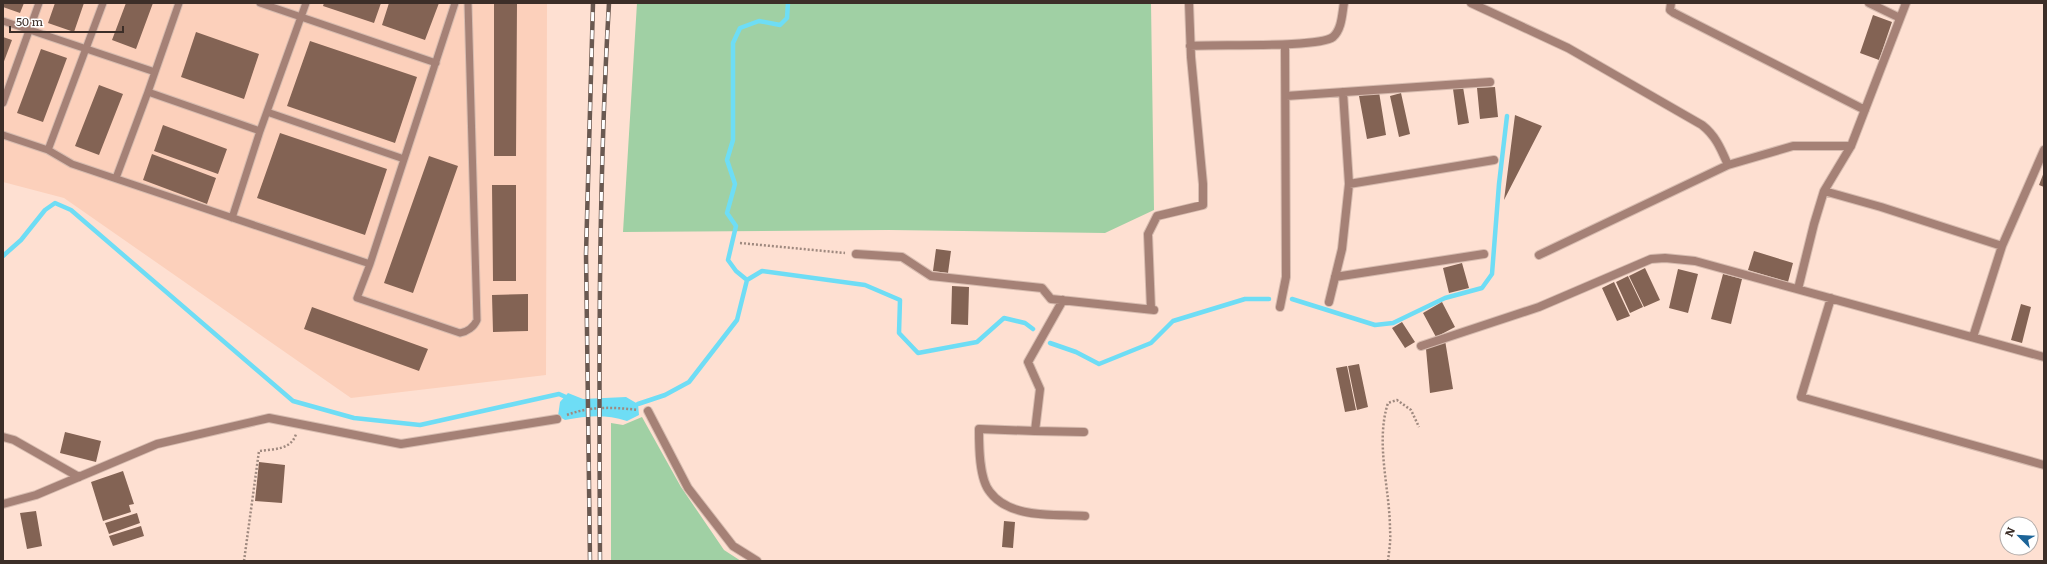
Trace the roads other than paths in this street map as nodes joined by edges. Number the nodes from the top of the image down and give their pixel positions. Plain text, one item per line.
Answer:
1 (39, 3) edge
2 (103, 3) edge
3 (179, 3) edge
4 (260, 3) edge
5 (306, 3) edge
6 (455, 3) edge
7 (468, 3) edge
8 (1189, 3) edge
9 (1344, 3) edge
10 (1471, 3) edge
11 (1671, 3) edge
12 (1869, 3) edge
13 (1906, 3) edge
14 (301, 17) junction
15 (1900, 18) junction
16 (3, 21) edge
17 (29, 30) junction
18 (1286, 45) junction
19 (1190, 46) junction
20 (86, 49) junction
21 (436, 62) junction
22 (155, 72) junction
23 (1490, 82) dead end
24 (148, 92) junction
25 (1344, 92) junction
26 (1286, 96) junction
27 (3, 103) edge
28 (1865, 110) junction
29 (267, 112) junction
30 (260, 131) junction
31 (3, 135) edge
32 (1851, 146) junction
33 (48, 150) junction
34 (2044, 150) edge
35 (404, 159) junction
36 (1494, 160) dead end
37 (1728, 165) junction
38 (116, 178) junction
39 (1350, 184) junction
40 (1824, 191) junction
41 (232, 218) junction
42 (2002, 246) junction
43 (856, 254) road end
44 (1484, 254) dead end
45 (1539, 255) dead end
46 (370, 264) junction
47 (1335, 277) junction
48 (1798, 289) junction
49 (1831, 298) junction
50 (1063, 300) junction
51 (1329, 302) dead end
52 (1280, 308) dead end
53 (1972, 337) junction
54 (1420, 346) dead end
55 (2044, 357) edge
56 (648, 411) road end
57 (557, 419) road end
58 (1035, 431) junction
59 (1084, 432) dead end
60 (3, 437) edge
61 (2044, 465) edge
62 (79, 477) junction
63 (3, 504) edge
64 (1085, 516) dead end
65 (757, 561) edge

1 - 17 lane
2 - 20 lane
3 - 22 lane
4 - 14 lane
5 - 14 lane
6 - 21 lane
7 - 46 lane
8 - 19 street
9 - 18 street
10 - 37 street
11 - 28 street
12 - 15 street
13 - 15 street
14 - 21 lane
14 - 29 lane
15 - 28 street
16 - 17 lane
17 - 20 lane
17 - 27 lane
18 - 19 street
18 - 26 street
19 - 50 street
20 - 22 lane
20 - 33 lane
21 - 35 lane
22 - 24 lane
23 - 25 street
24 - 30 lane
24 - 38 lane
25 - 26 street
25 - 39 street
26 - 52 street
28 - 32 street
29 - 30 lane
29 - 35 lane
30 - 41 lane
31 - 33 lane
32 - 37 street
32 - 40 street
33 - 38 lane
34 - 42 street
35 - 46 lane
36 - 39 street
37 - 45 street
38 - 41 lane
39 - 47 street
40 - 42 street
40 - 48 street
41 - 46 lane
42 - 53 street
43 - 50 street
44 - 47 street
47 - 51 street
48 - 49 street
48 - 54 street
49 - 53 street
49 - 61 street
50 - 58 street
53 - 55 street
56 - 65 street
57 - 62 street
58 - 59 street
58 - 64 street
60 - 62 street
62 - 63 street

